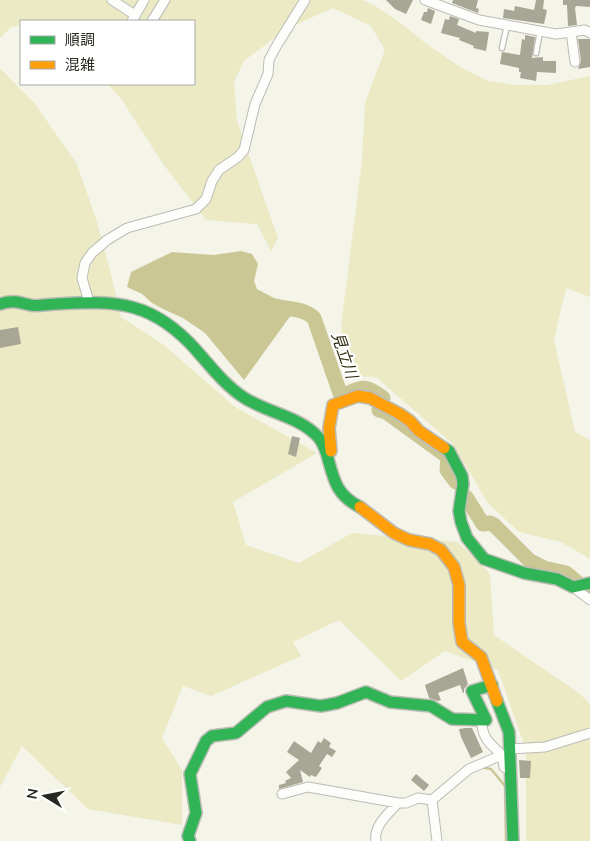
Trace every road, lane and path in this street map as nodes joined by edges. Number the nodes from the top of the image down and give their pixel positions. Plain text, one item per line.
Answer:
1 (112, 0) edge
2 (144, 0) edge
3 (165, 0) edge
4 (305, 0) edge
5 (425, 0) edge
6 (134, 18) edge
7 (153, 20) edge
8 (507, 25) junction
9 (540, 31) junction
10 (571, 32) junction
11 (590, 33) edge
12 (502, 48) dead end
13 (536, 54) dead end
14 (575, 62) dead end
15 (89, 302) junction
16 (0, 304) edge
17 (328, 460) junction
18 (582, 585) edge
19 (590, 600) edge
20 (492, 685) junction
21 (484, 720) junction
22 (505, 721) junction
23 (590, 733) edge
24 (506, 752) junction
25 (282, 794) dead end
26 (432, 800) junction
27 (398, 803) junction
28 (190, 841) edge
29 (376, 841) edge
30 (437, 841) edge
31 (513, 841) edge

1 - 6 street
2 - 6 street
3 - 7 street
4 - 15 street
5 - 8 street
8 - 9 street
8 - 12 lane
9 - 10 street
9 - 13 lane
10 - 11 street
10 - 14 street
15 - 16 street
15 - 17 street
17 - 18 street
17 - 20 street
18 - 19 street
20 - 21 street
20 - 22 street
21 - 22 street
21 - 24 street
21 - 28 street
22 - 24 street
23 - 24 street
24 - 26 street
24 - 31 street
25 - 27 street
26 - 27 street
26 - 30 street
27 - 29 street

